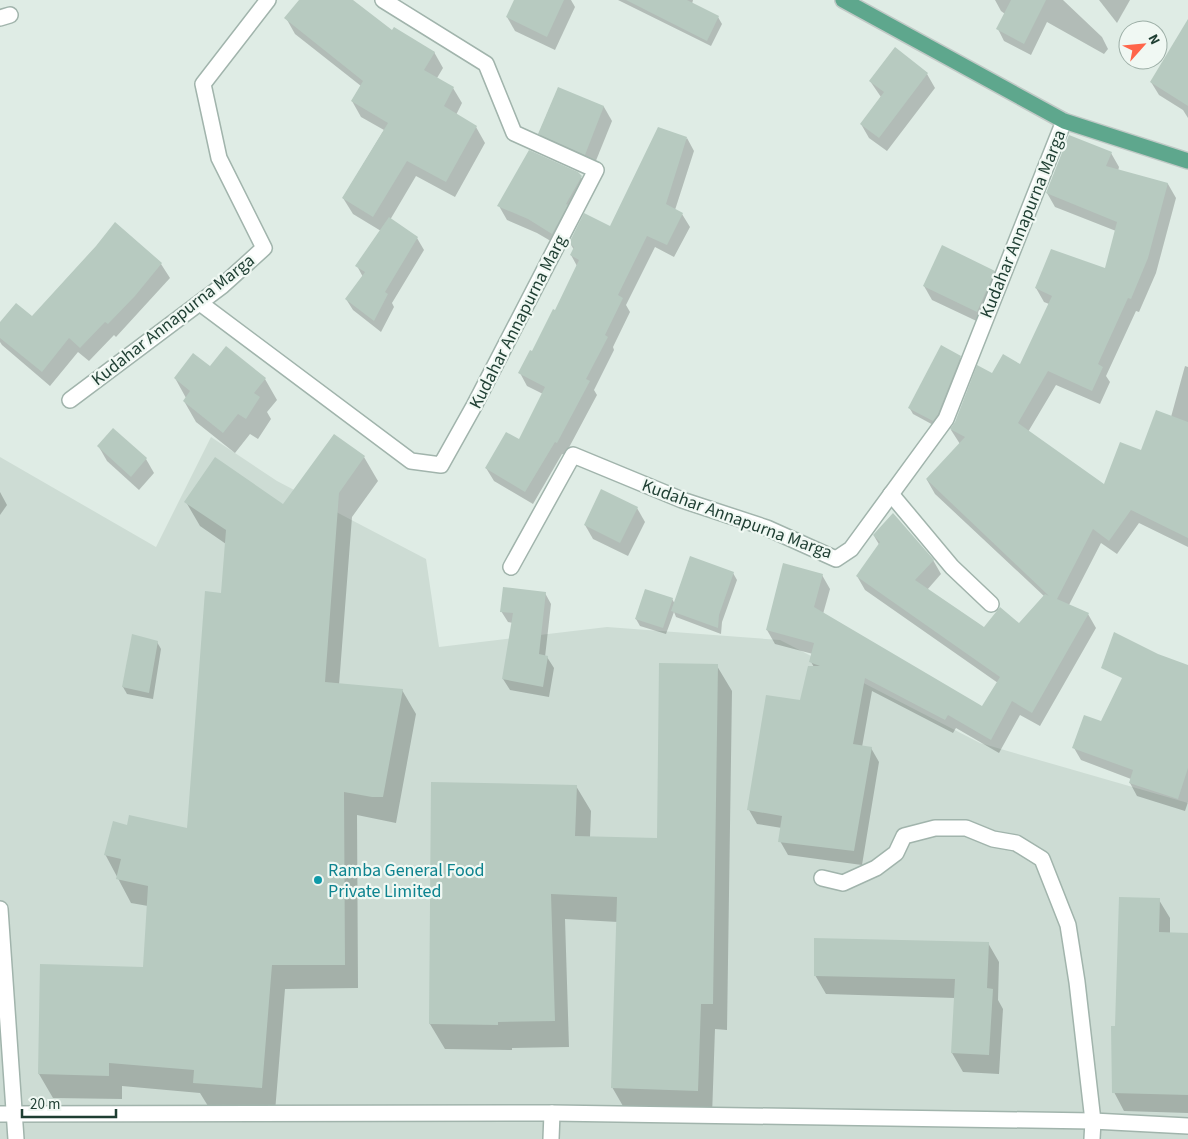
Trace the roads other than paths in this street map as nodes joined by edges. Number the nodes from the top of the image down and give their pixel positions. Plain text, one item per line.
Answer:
1 (268, 0) edge
2 (383, 0) edge
3 (843, 0) edge
4 (1064, 121) junction
5 (1188, 161) edge
6 (200, 303) junction
7 (70, 400) dead end
8 (891, 494) junction
9 (511, 567) dead end
10 (991, 604) dead end
11 (822, 878) dead end
12 (0, 909) edge
13 (552, 1113) junction
14 (7, 1114) edge
15 (1093, 1121) junction
16 (1188, 1126) edge
17 (16, 1139) edge
18 (551, 1139) edge
19 (1092, 1139) edge

1 - 6 street, Kudahar Annapurna Marga
2 - 6 street, Kudahar Annapurna Marg
3 - 4 main road
4 - 5 main road
4 - 8 street, Kudahar Annapurna Marga
6 - 7 street, Kudahar Annapurna Marga
8 - 9 street, Kudahar Annapurna Marga
8 - 10 street
11 - 15 street
12 - 14 street
13 - 14 street
13 - 15 street
13 - 18 street
14 - 17 street
15 - 16 street
15 - 19 street

